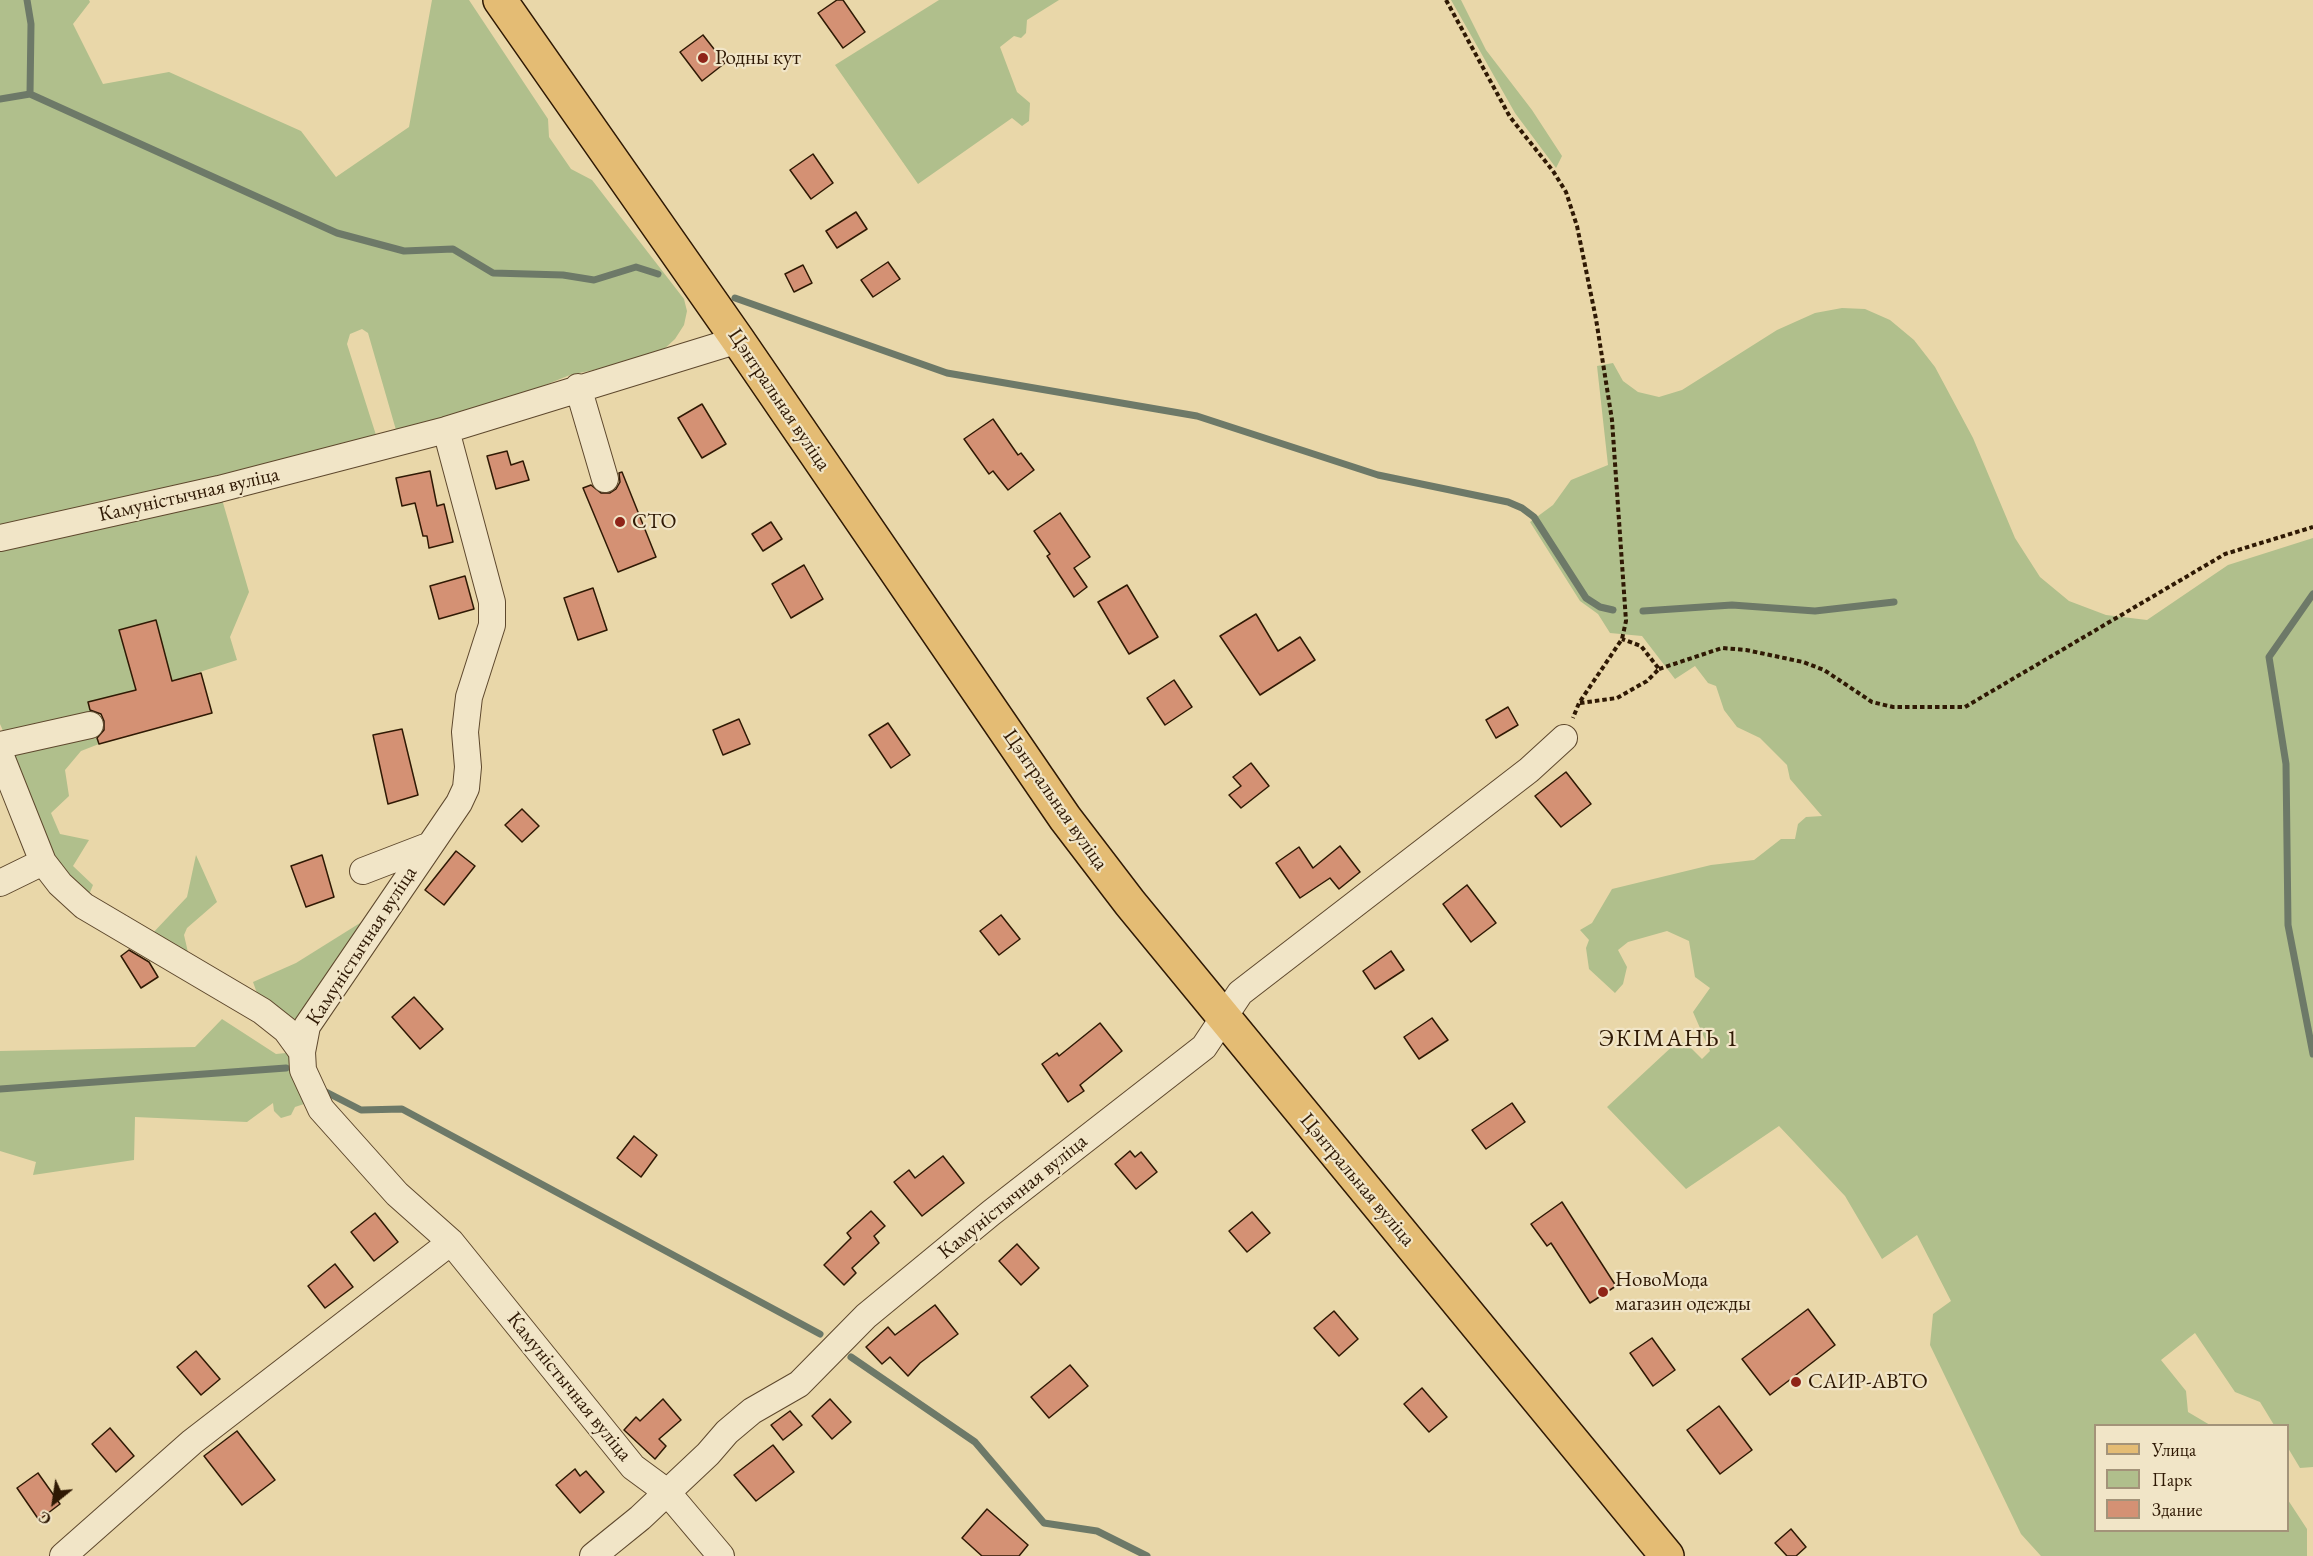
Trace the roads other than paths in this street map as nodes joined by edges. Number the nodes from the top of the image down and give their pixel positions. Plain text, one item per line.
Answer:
1 (500, 0) edge
2 (738, 340) junction
3 (578, 387) junction
4 (446, 430) junction
5 (605, 479) dead end
6 (0, 538) edge
7 (90, 725) dead end
8 (1564, 738) road end
9 (0, 745) edge
10 (0, 754) edge
11 (428, 846) junction
12 (43, 862) junction
13 (363, 871) dead end
14 (0, 883) edge
15 (1223, 1018) junction
16 (302, 1052) junction
17 (451, 1242) junction
18 (667, 1492) junction
19 (63, 1556) edge
20 (592, 1556) edge
21 (721, 1556) edge
22 (1667, 1556) edge

1 - 2 main road, Цэнтральная вуліца
2 - 3 street, Камуністычная вуліца
2 - 15 main road, Цэнтральная вуліца
3 - 4 street, Камуністычная вуліца
3 - 5 street
4 - 6 street, Камуністычная вуліца
4 - 11 street, Камуністычная вуліца
7 - 9 street
8 - 15 street, Камуністычная вуліца
10 - 12 street
11 - 13 street
11 - 16 street, Камуністычная вуліца
12 - 14 street
12 - 16 street
15 - 18 street, Камуністычная вуліца
15 - 22 main road, Цэнтральная вуліца
16 - 17 street, Камуністычная вуліца
17 - 18 street, Камуністычная вуліца
17 - 19 street
18 - 20 street, Камуністычная вуліца
18 - 21 street, Камуністычная вуліца

